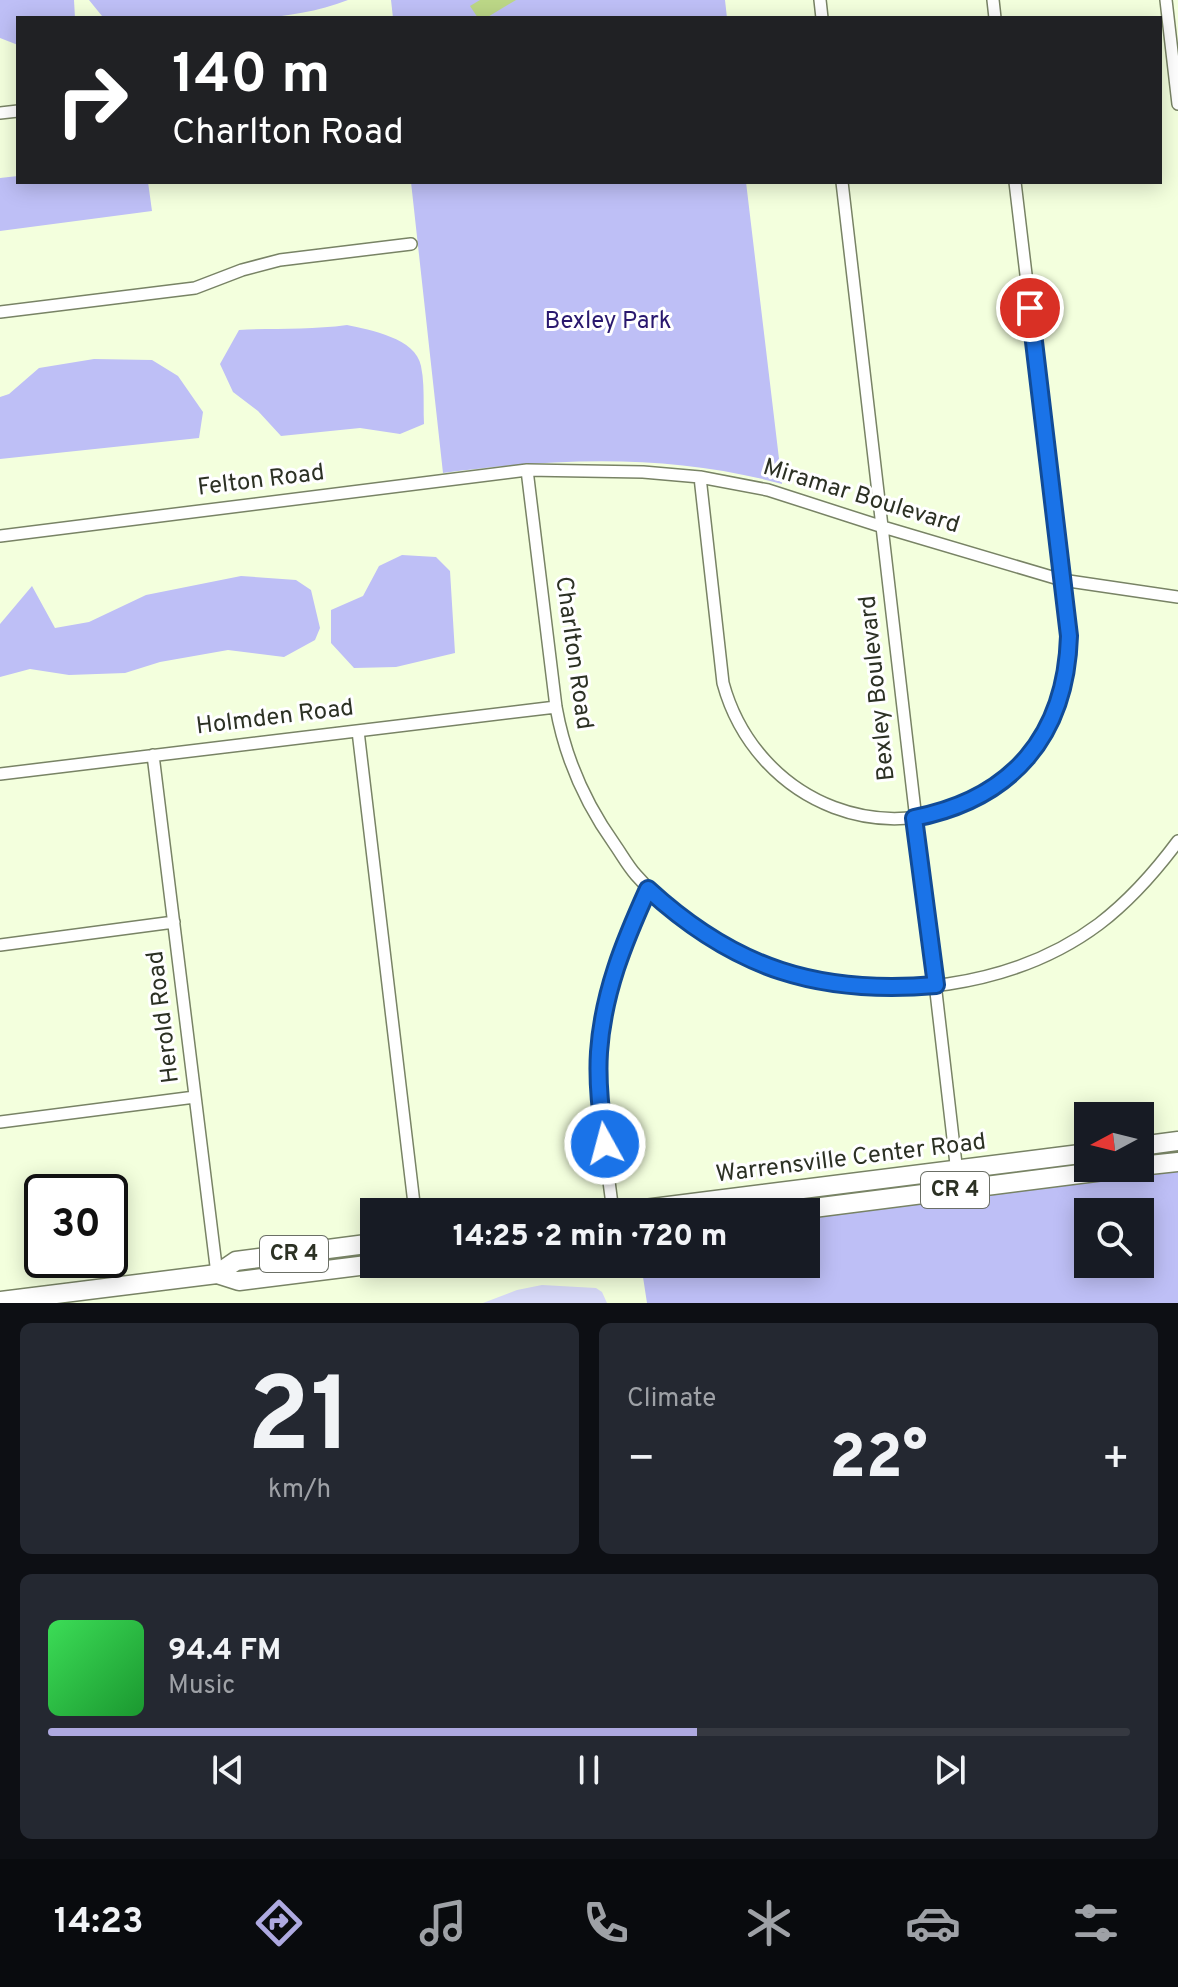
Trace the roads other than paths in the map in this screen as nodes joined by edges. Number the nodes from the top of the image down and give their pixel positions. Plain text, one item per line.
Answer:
1 (1166, 0) edge
2 (1178, 104) edge
3 (842, 184) edge
4 (1015, 184) edge
5 (411, 244) dead end
6 (0, 312) edge
7 (527, 470) junction
8 (700, 477) junction
9 (883, 527) junction
10 (0, 536) edge
11 (1062, 580) junction
12 (1178, 597) edge
13 (556, 707) junction
14 (358, 731) junction
15 (153, 755) junction
16 (0, 774) edge
17 (914, 818) junction
18 (1178, 841) edge
19 (648, 889) junction
20 (174, 922) junction
21 (0, 945) edge
22 (936, 985) junction
23 (195, 1097) junction
24 (0, 1122) edge
25 (1178, 1141) edge
26 (1154, 1144) edge
27 (1074, 1155) edge
28 (1178, 1162) edge
29 (1154, 1165) edge
30 (957, 1169) junction
31 (1074, 1175) edge
32 (959, 1190) junction
33 (413, 1198) edge
34 (611, 1198) edge
35 (730, 1198) edge
36 (820, 1207) edge
37 (360, 1245) edge
38 (360, 1266) edge
39 (217, 1274) junction
40 (72, 1298) edge
41 (0, 1301) edge

1 - 2 street
3 - 9 street, Bexley Boulevard
4 - 11 street
5 - 6 street
7 - 8 street, Miramar Boulevard
7 - 10 street, Felton Road
7 - 13 street, Charlton Road
8 - 9 street, Miramar Boulevard
8 - 17 street
9 - 11 street, Miramar Boulevard
9 - 17 street, Bexley Boulevard
11 - 12 street, Miramar Boulevard
11 - 17 street
13 - 14 street, Holmden Road
13 - 19 street, Charlton Road
14 - 15 street, Holmden Road
14 - 33 street
15 - 16 street, Holmden Road
15 - 20 street, Herold Road
17 - 22 street, Bexley Boulevard
18 - 22 street, Charlton Road
19 - 22 street, Charlton Road
19 - 34 street
20 - 21 street
20 - 23 street, Herold Road
22 - 30 street, Bexley Boulevard
23 - 24 street
23 - 39 street, Herold Road
25 - 26 main road
27 - 30 main road, Warrensville Center Road / CR 4
28 - 29 main road
30 - 32 street, Bexley Boulevard
30 - 35 main road, Warrensville Center Road / CR 4
31 - 32 main road, Warrensville Center Road / CR 4
32 - 36 main road, Warrensville Center Road / CR 4
37 - 39 main road, CR 4
38 - 39 main road, CR 4
39 - 40 main road, CR 4
40 - 41 main road, CR 4

